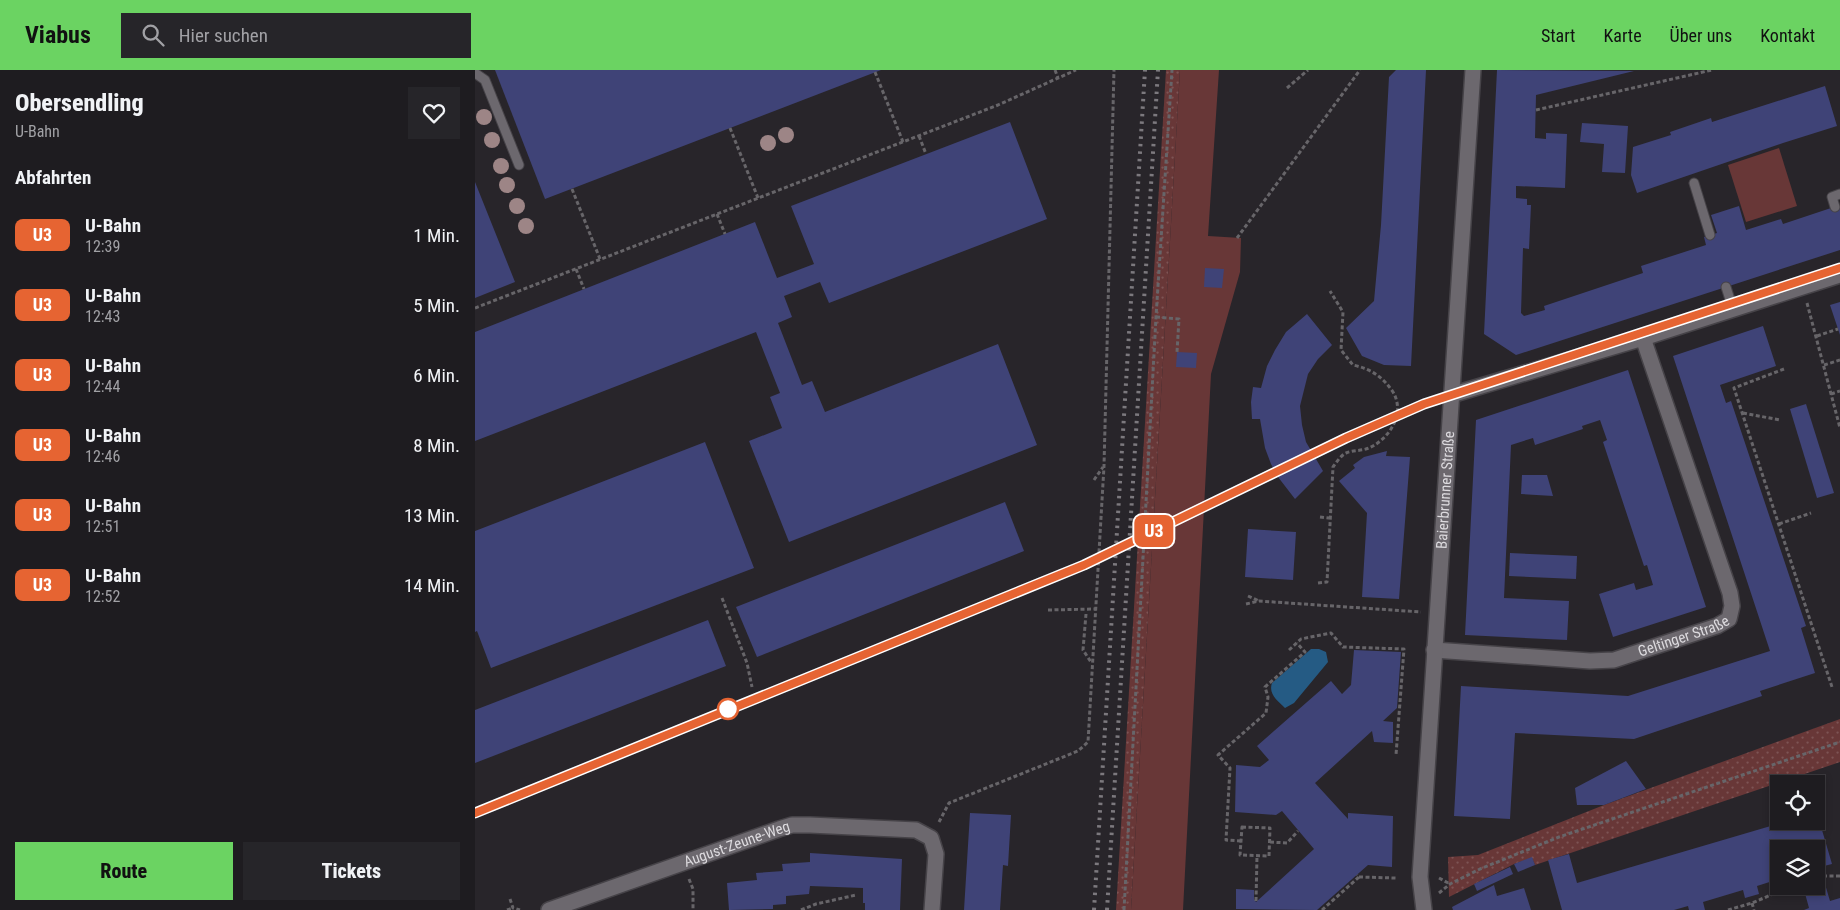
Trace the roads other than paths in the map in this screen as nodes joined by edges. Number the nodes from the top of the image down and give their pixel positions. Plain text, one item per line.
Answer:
1 (1473, 70) edge
2 (475, 73) edge
3 (519, 165) dead end
4 (1694, 183) dead end
5 (1840, 194) edge
6 (1835, 207) dead end
7 (1710, 235) dead end
8 (1840, 275) edge
9 (1726, 287) dead end
10 (1733, 309) junction
11 (1643, 338) junction
12 (1451, 395) junction
13 (1434, 650) junction
14 (1424, 907) edge
15 (549, 910) edge
16 (932, 910) edge

1 - 12 street, Baierbrunner Straße
2 - 3 lane
4 - 7 lane
5 - 6 lane
8 - 10 street
9 - 10 lane
10 - 11 street
11 - 12 street
11 - 13 street, Geltinger Straße
12 - 13 street, Baierbrunner Straße
13 - 14 street, Baierbrunner Straße
15 - 16 street, August-Zeune-Weg

